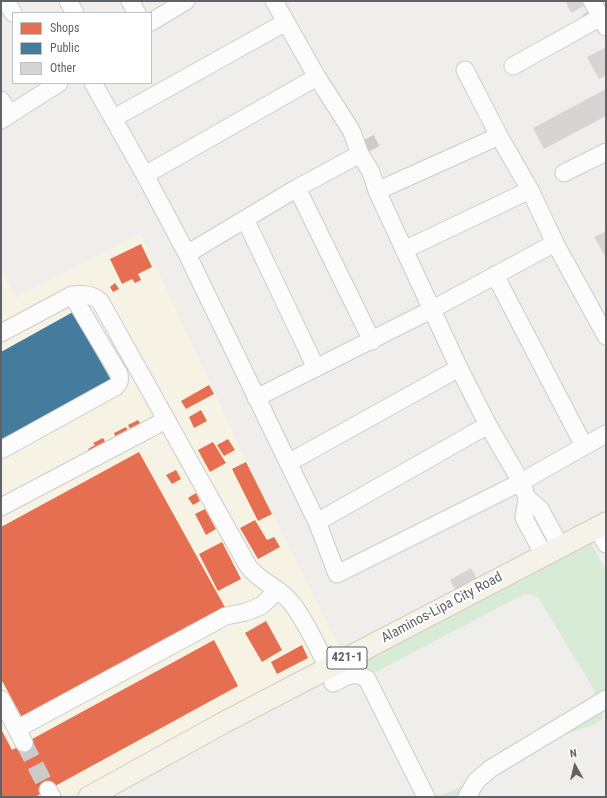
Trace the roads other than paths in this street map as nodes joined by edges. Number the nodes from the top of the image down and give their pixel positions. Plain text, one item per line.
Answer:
1 (6, 1) edge
2 (68, 1) edge
3 (130, 1) edge
4 (186, 1) edge
5 (274, 1) edge
6 (592, 1) edge
7 (12, 12) edge
8 (75, 12) edge
9 (136, 12) edge
10 (152, 21) edge
11 (286, 22) junction
12 (604, 22) edge
13 (513, 66) dead end
14 (465, 70) dead end
15 (317, 76) junction
16 (57, 84) edge
17 (95, 84) edge
18 (4, 112) edge
19 (114, 118) junction
20 (499, 136) junction
21 (366, 148) junction
22 (606, 152) edge
23 (564, 173) dead end
24 (145, 175) junction
25 (297, 188) junction
26 (530, 190) junction
27 (377, 191) junction
28 (245, 219) junction
29 (555, 243) junction
30 (404, 250) junction
31 (188, 254) junction
32 (495, 275) junction
33 (72, 295) junction
34 (431, 310) junction
35 (1, 333) edge
36 (606, 336) edge
37 (372, 341) junction
38 (316, 368) junction
39 (459, 368) junction
40 (256, 398) junction
41 (166, 420) junction
42 (488, 425) junction
43 (606, 434) edge
44 (584, 446) junction
45 (1, 450) edge
46 (288, 463) junction
47 (521, 482) junction
48 (1, 507) edge
49 (317, 522) junction
50 (603, 531) edge
51 (552, 551) junction
52 (278, 590) junction
53 (331, 676) junction
54 (1, 699) edge
55 (606, 699) edge
56 (89, 797) edge
57 (426, 797) edge
58 (467, 797) edge

1 - 7 street
2 - 8 street
3 - 9 street
4 - 10 street
5 - 11 street
6 - 12 street
11 - 15 street
11 - 19 street
12 - 13 street
14 - 20 street
15 - 21 street
15 - 24 street
16 - 18 street
17 - 19 street
19 - 24 street
20 - 26 street
20 - 27 street
21 - 25 street
21 - 27 street
22 - 23 street
24 - 31 street
25 - 28 street
25 - 37 street
26 - 29 street
26 - 30 street
27 - 30 street
28 - 31 street
28 - 38 street
29 - 32 street
29 - 36 street
30 - 34 street
31 - 40 street
32 - 34 street
32 - 44 street
33 - 35 street
33 - 41 street
33 - 45 street
34 - 37 street
34 - 39 street
37 - 38 street
38 - 40 street
39 - 42 street
39 - 46 street
40 - 46 street
41 - 48 street
41 - 52 street
42 - 47 street
42 - 49 street
43 - 44 street
44 - 47 street
46 - 49 street
47 - 49 street
47 - 51 street
50 - 51 main road, Alaminos-Lipa City Road / 421-1
51 - 53 main road, Alaminos-Lipa City Road / 421-1
52 - 53 street
52 - 54 street
53 - 56 main road, Alaminos-Lipa City Road / 421-1
53 - 57 street
55 - 58 street

